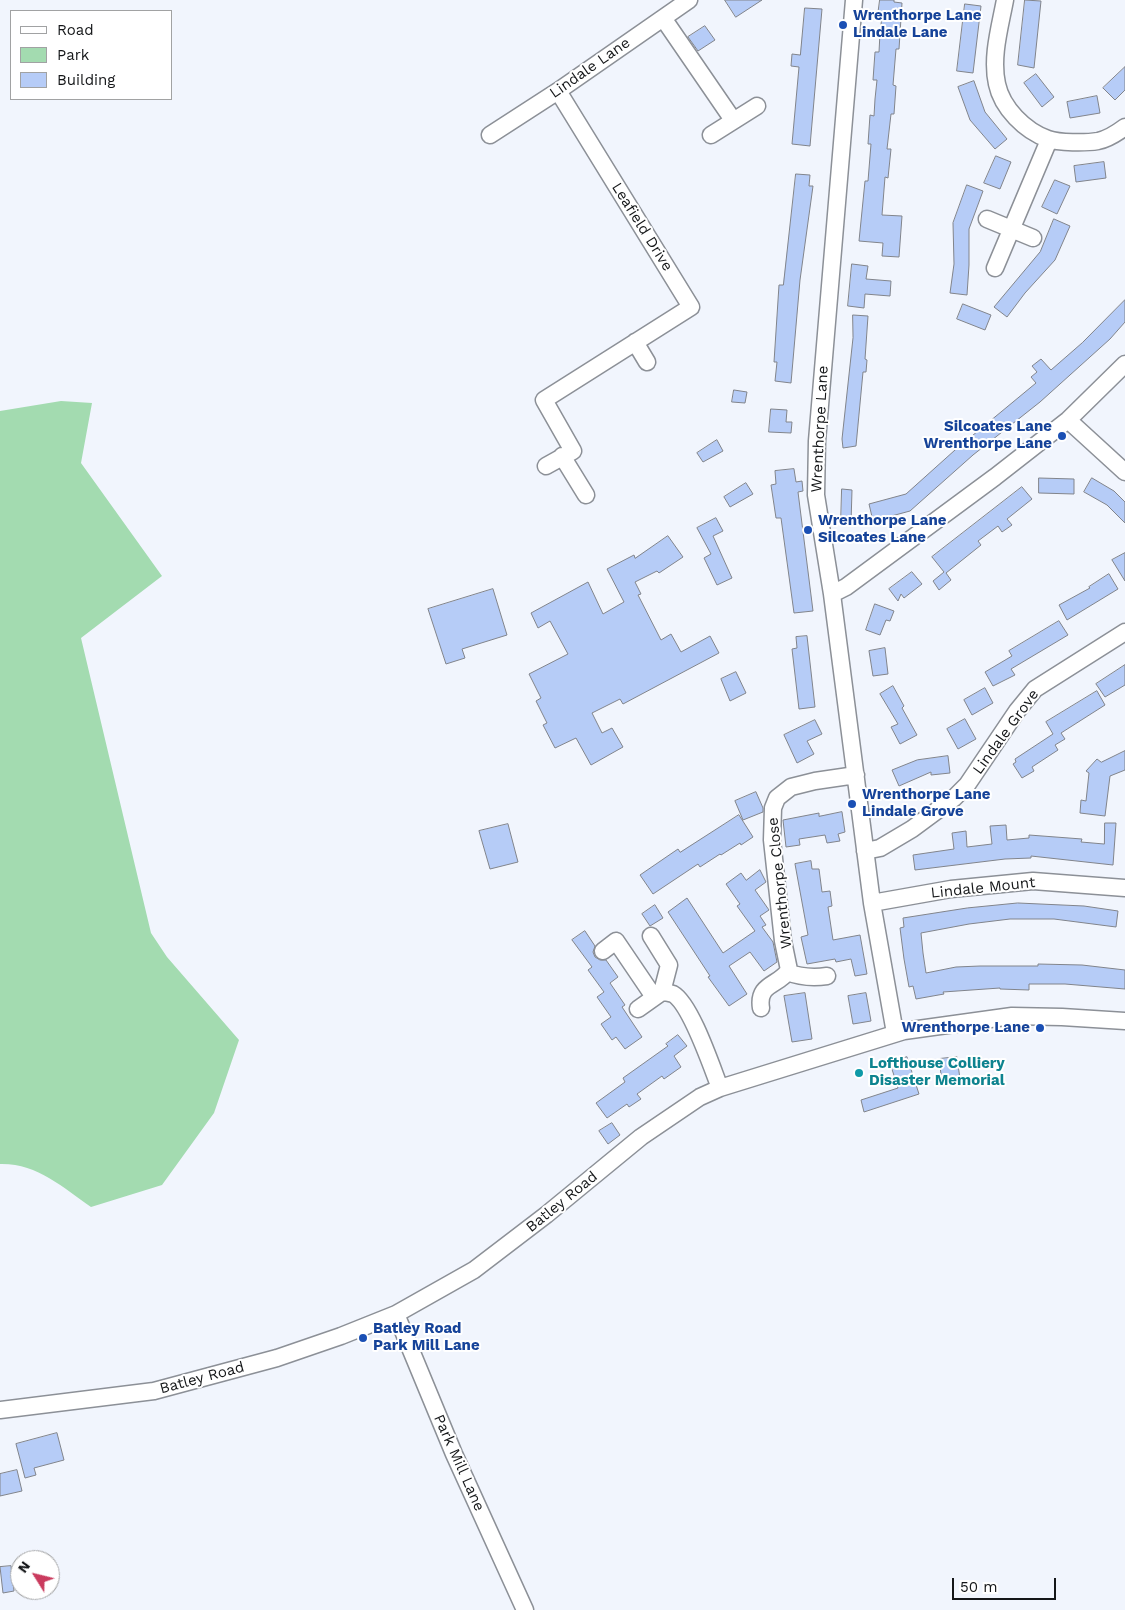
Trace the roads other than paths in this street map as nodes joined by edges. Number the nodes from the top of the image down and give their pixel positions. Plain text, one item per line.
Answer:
1 (690, 0) edge
2 (854, 0) edge
3 (1005, 0) edge
4 (663, 18) junction
5 (558, 91) junction
6 (757, 106) dead end
7 (733, 120) junction
8 (1125, 127) edge
9 (490, 135) dead end
10 (711, 135) dead end
11 (1048, 140) junction
12 (988, 219) dead end
13 (1010, 229) junction
14 (1033, 238) dead end
15 (994, 267) dead end
16 (635, 342) junction
17 (647, 362) dead end
18 (1125, 364) edge
19 (1068, 420) junction
20 (562, 456) junction
21 (546, 466) dead end
22 (1125, 472) edge
23 (586, 495) dead end
24 (832, 594) junction
25 (1125, 632) edge
26 (856, 775) junction
27 (865, 851) junction
28 (1125, 888) edge
29 (872, 902) junction
30 (651, 936) dead end
31 (603, 952) dead end
32 (787, 972) junction
33 (827, 976) dead end
34 (654, 992) junction
35 (762, 1008) dead end
36 (638, 1009) dead end
37 (1125, 1021) edge
38 (895, 1033) junction
39 (720, 1088) junction
40 (396, 1314) junction
41 (0, 1410) edge
42 (525, 1610) edge

1 - 4 street, Lindale Lane
2 - 24 street, Wrenthorpe Lane
3 - 11 street
4 - 5 street, Lindale Lane
4 - 7 street
5 - 9 street, Lindale Lane
5 - 16 street, Leafield Drive
6 - 7 street
7 - 10 street
8 - 11 street
11 - 13 street
12 - 13 street
13 - 14 street
13 - 15 street
16 - 17 street
16 - 20 street, Leafield Drive
18 - 19 street
19 - 22 street
19 - 24 street
20 - 21 street
20 - 23 street
24 - 26 street, Wrenthorpe Lane
25 - 27 street, Lindale Grove
26 - 27 street, Wrenthorpe Lane
26 - 32 street, Wrenthorpe Close
27 - 29 street, Wrenthorpe Lane
28 - 29 street, Lindale Mount
29 - 38 street, Wrenthorpe Lane
30 - 34 street
31 - 34 street
32 - 33 street
32 - 35 street
34 - 36 street
34 - 39 street
37 - 38 street, Batley Road
38 - 39 street, Batley Road
39 - 40 street, Batley Road
40 - 41 street, Batley Road
40 - 42 street, Park Mill Lane

